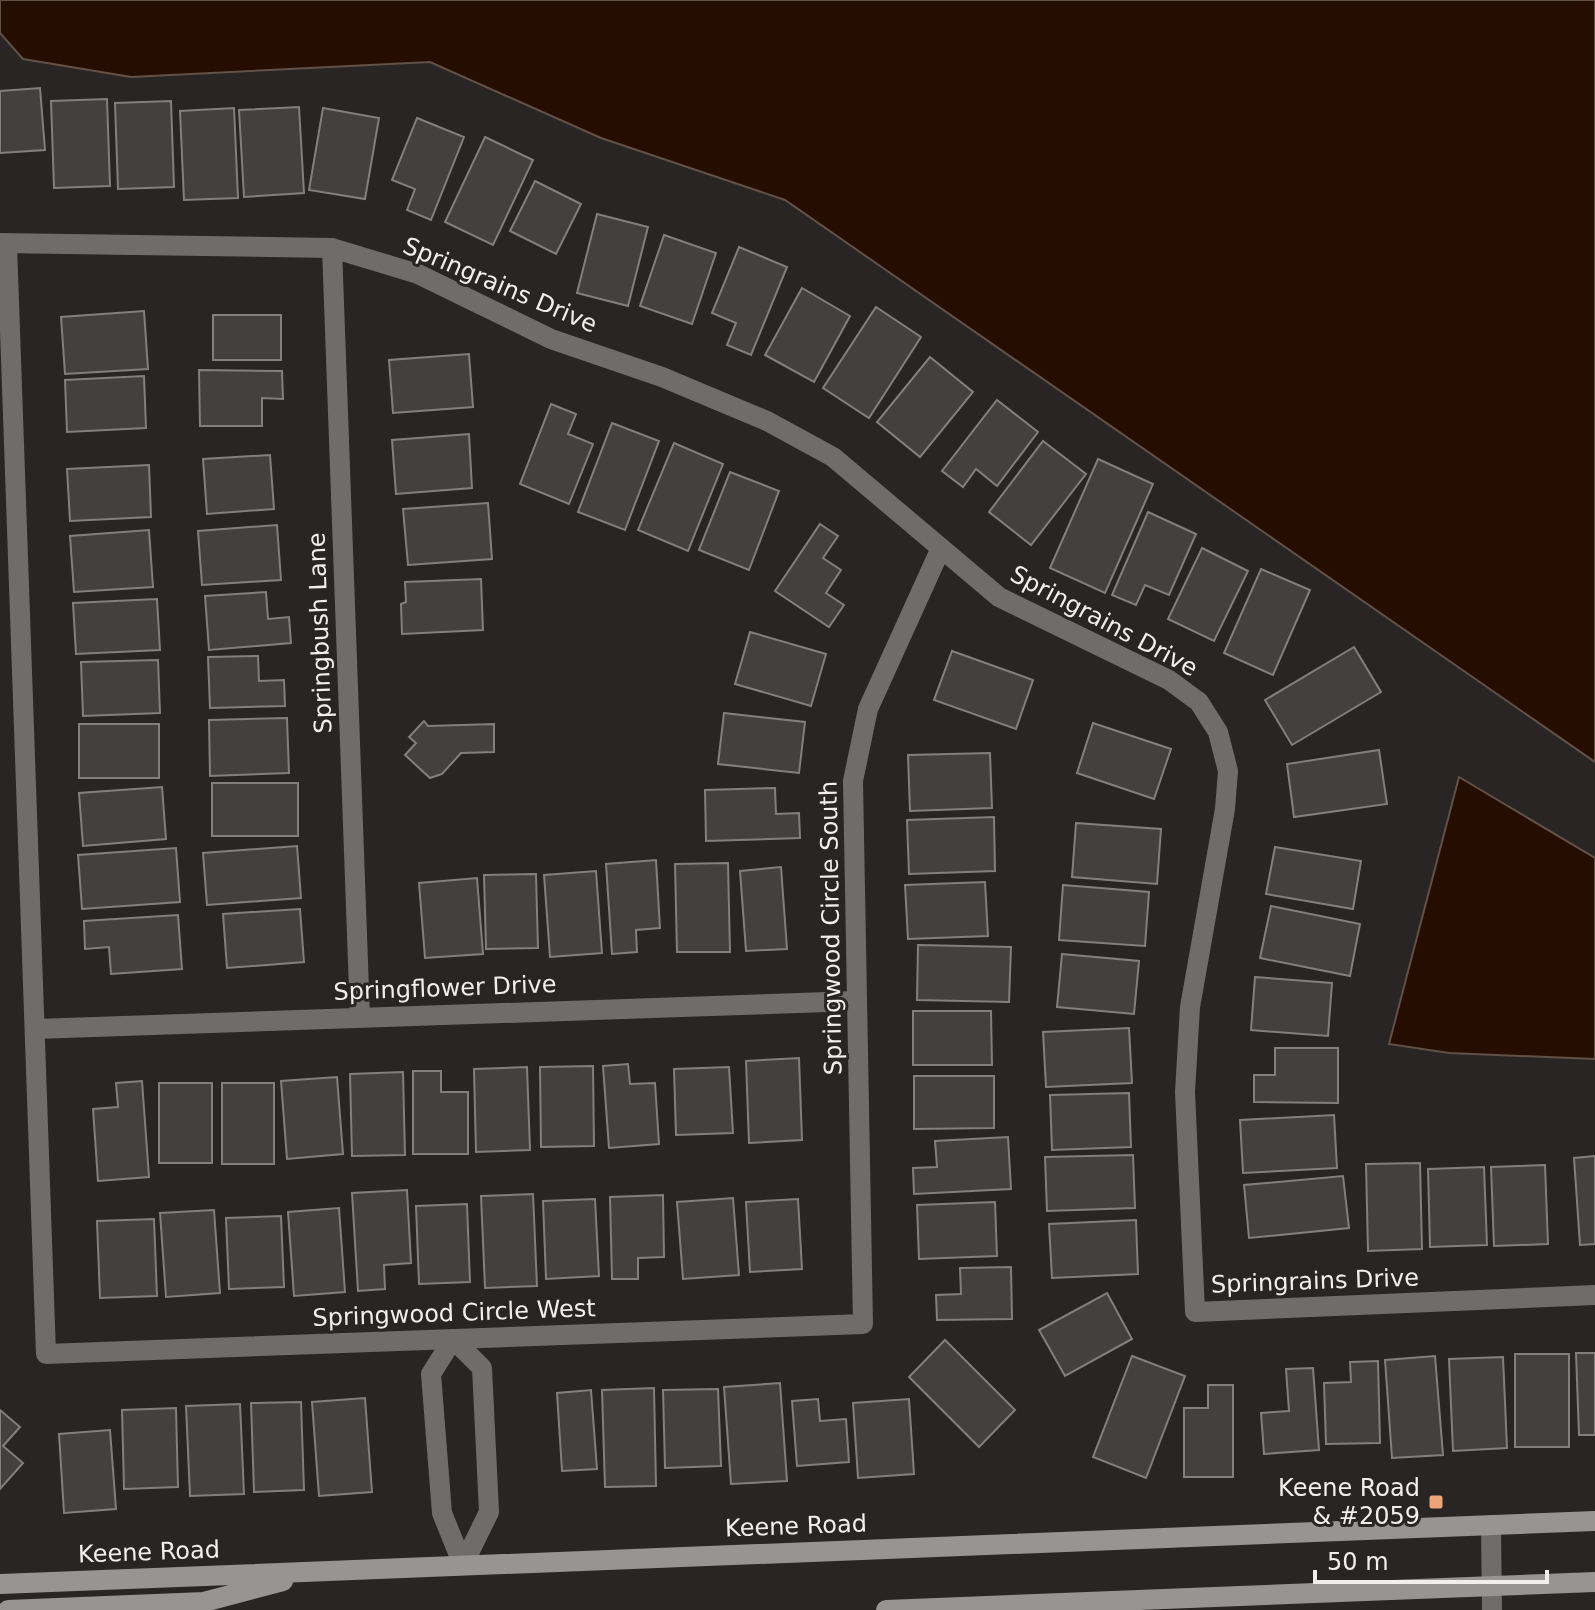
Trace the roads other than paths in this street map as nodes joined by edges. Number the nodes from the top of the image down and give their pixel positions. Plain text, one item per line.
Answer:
1 (2, 245) edge
2 (332, 248) junction
3 (941, 548) junction
4 (857, 1001) junction
5 (360, 1017) junction
6 (35, 1029) junction
7 (1595, 1295) edge
8 (863, 1324) joint
9 (453, 1339) junction
10 (1595, 1521) edge
11 (1491, 1525) junction
12 (463, 1565) junction
13 (322, 1571) junction
14 (1595, 1582) edge
15 (0, 1584) edge
16 (1492, 1586) junction
17 (8, 1610) edge
18 (886, 1610) edge
19 (1492, 1610) edge

1 - 2 street, Springrains Drive
1 - 6 street
2 - 3 street, Springrains Drive
2 - 5 street, Springbush Lane
3 - 4 street, Springwood Circle South
3 - 7 street, Springrains Drive
4 - 5 street, Springflower Drive
4 - 8 street, Springwood Circle South
5 - 6 street, Springflower Drive
6 - 9 street, Springwood Circle West
8 - 9 street, Springwood Circle West
9 - 12 street
9 - 12 street
10 - 11 main road, Keene Road
11 - 12 main road, Keene Road
11 - 16 street
12 - 13 main road, Keene Road
13 - 15 main road, Keene Road
13 - 17 main road
14 - 16 main road
16 - 18 main road
16 - 19 street

